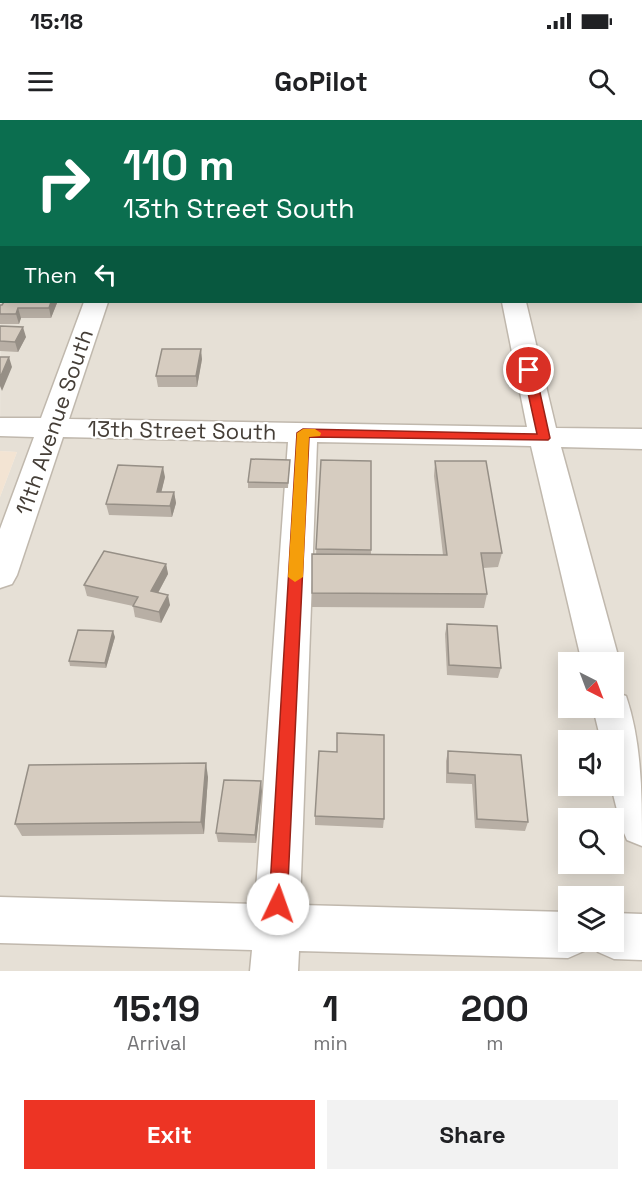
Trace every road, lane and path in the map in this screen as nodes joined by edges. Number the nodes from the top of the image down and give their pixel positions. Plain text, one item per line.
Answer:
1 (96, 303) edge
2 (514, 303) edge
3 (0, 427) edge
4 (53, 427) junction
5 (303, 433) junction
6 (544, 438) junction
7 (642, 440) edge
8 (0, 575) edge
9 (598, 652) edge
10 (615, 718) edge
11 (642, 826) edge
12 (0, 920) edge
13 (558, 935) edge
14 (624, 936) edge
15 (642, 937) edge
16 (276, 949) edge

1 - 4 street, 11th Avenue South
2 - 6 street
3 - 4 street, 13th Street South
4 - 5 street, 13th Street South
4 - 8 street, 11th Avenue South
5 - 6 street, 13th Street South
5 - 16 street
6 - 7 street, 13th Street South
6 - 9 street
10 - 11 street
12 - 16 street
13 - 16 street
14 - 15 street

